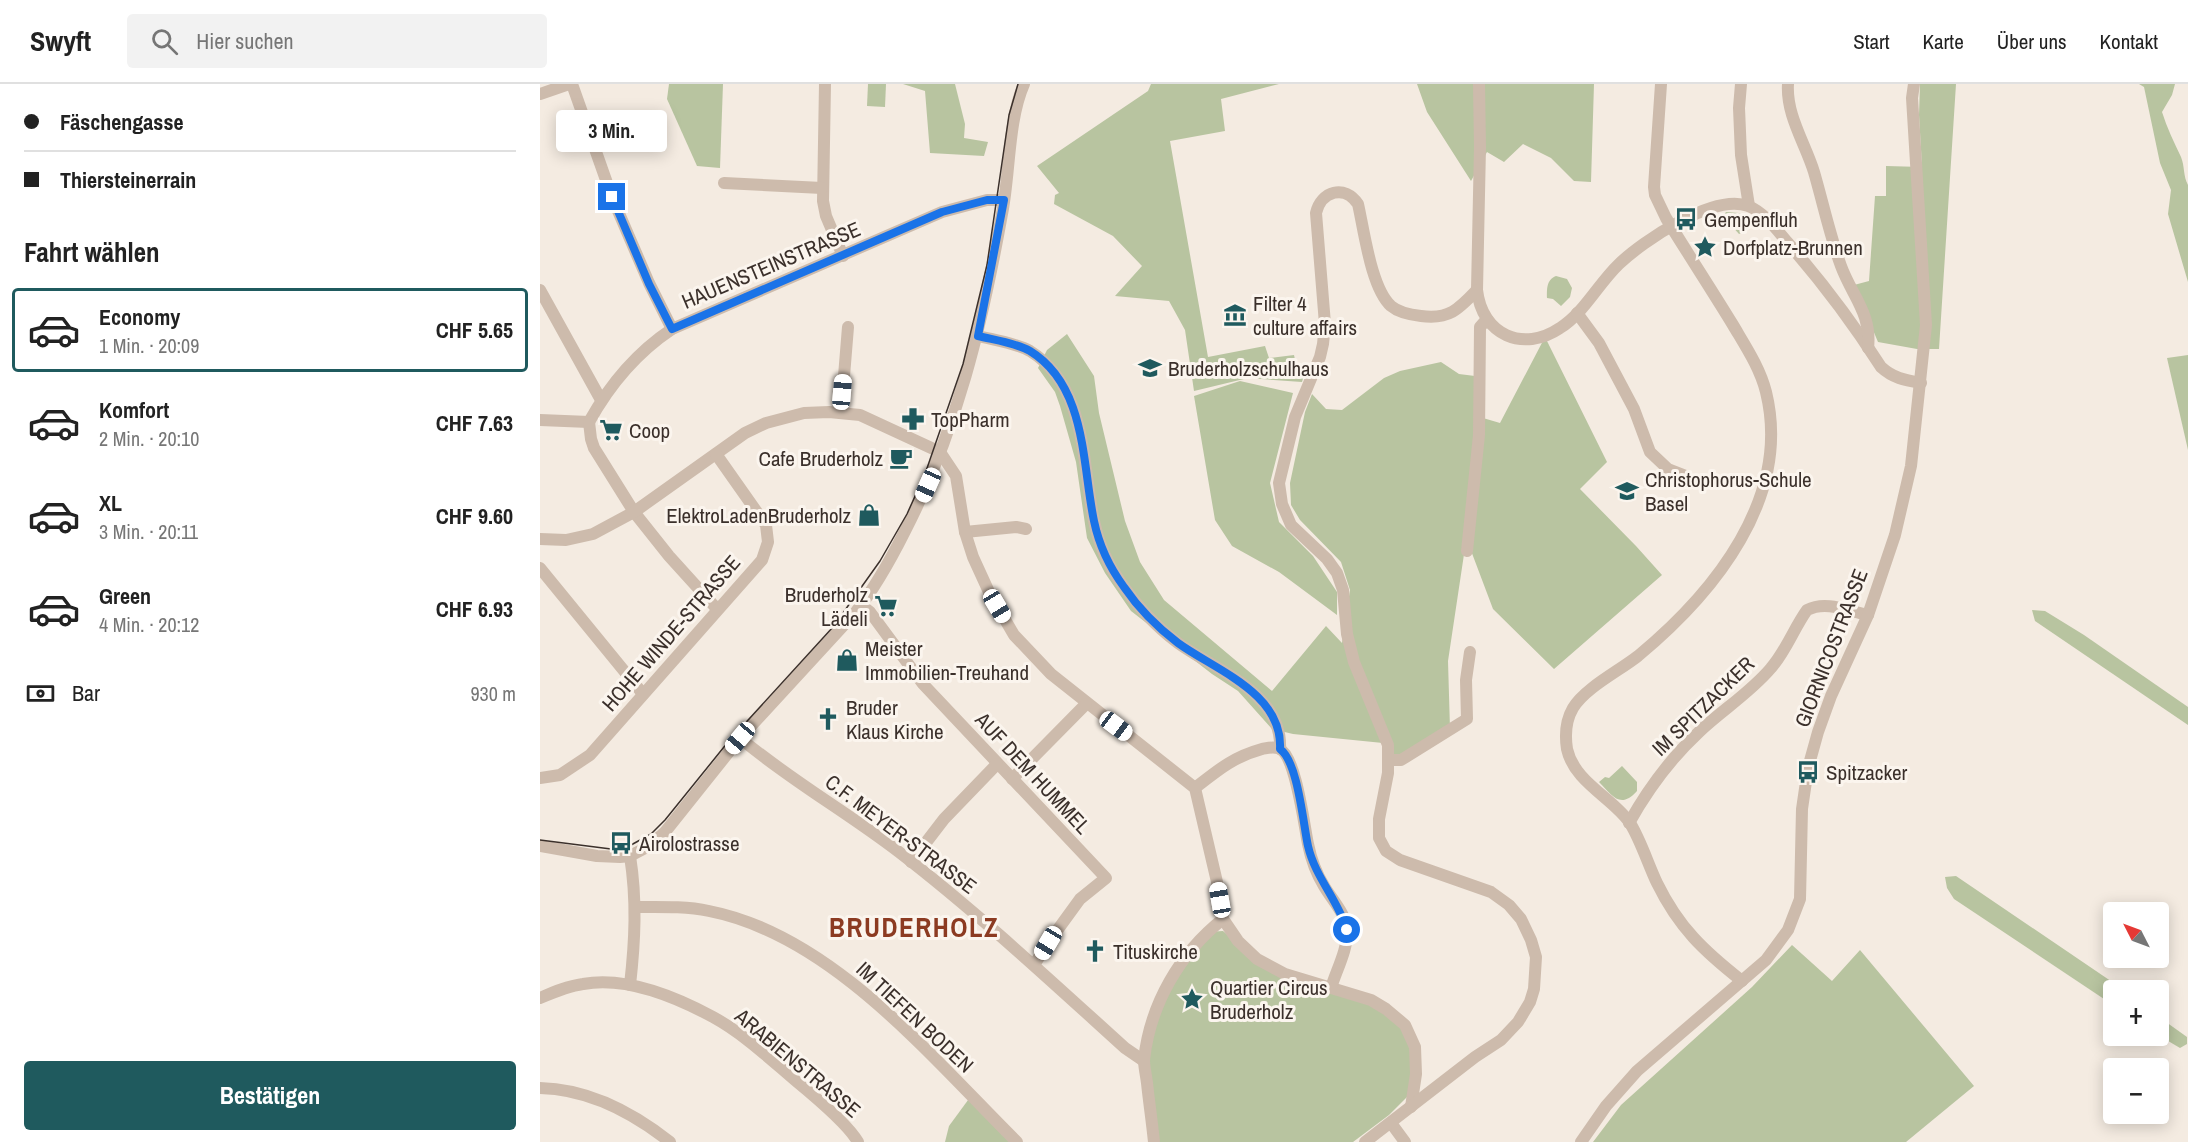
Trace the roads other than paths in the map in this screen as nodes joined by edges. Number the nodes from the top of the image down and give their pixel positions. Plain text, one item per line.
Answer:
1 (571, 84) edge
2 (825, 84) edge
3 (1022, 84) edge
4 (1479, 84) edge
5 (1661, 84) edge
6 (1741, 84) edge
7 (1788, 84) edge
8 (1914, 84) edge
9 (540, 94) edge
10 (724, 183) dead end
11 (822, 188) junction
12 (1004, 200) junction
13 (1749, 206) junction
14 (1672, 227) junction
15 (843, 256) junction
16 (540, 290) edge
17 (1477, 290) junction
18 (1576, 313) junction
19 (1487, 319) junction
20 (848, 327) dead end
21 (672, 329) junction
22 (978, 336) junction
23 (1868, 348) junction
24 (1921, 383) junction
25 (601, 400) junction
26 (841, 413) junction
27 (540, 420) edge
28 (589, 422) junction
29 (940, 452) junction
30 (716, 454) junction
31 (1686, 476) dead end
32 (634, 512) junction
33 (1026, 529) dead end
34 (965, 532) junction
35 (540, 539) edge
36 (1467, 551) dead end
37 (540, 568) edge
38 (861, 605) junction
39 (717, 609) junction
40 (1868, 615) junction
41 (1470, 652) dead end
42 (643, 694) junction
43 (1086, 704) junction
44 (740, 738) junction
45 (1280, 749) junction
46 (1389, 760) junction
47 (997, 764) junction
48 (540, 777) edge
49 (1012, 779) junction
50 (1196, 788) junction
51 (1629, 823) junction
52 (540, 846) edge
53 (630, 856) junction
54 (911, 862) junction
55 (636, 907) junction
56 (1223, 919) junction
57 (1034, 965) junction
58 (1742, 981) junction
59 (630, 985) junction
60 (1331, 988) junction
61 (540, 998) edge
62 (1144, 1061) junction
63 (540, 1088) edge
64 (1411, 1107) junction
65 (1391, 1123) junction
66 (670, 1142) edge
67 (858, 1142) edge
68 (1017, 1142) edge
69 (1154, 1142) edge
70 (1365, 1142) edge
71 (1405, 1142) edge
72 (1581, 1142) edge

1 - 9 street
1 - 21 street
2 - 11 street
3 - 12 street
4 - 17 street
5 - 14 street
6 - 13 street
7 - 23 street
8 - 24 street, GIORNICOSTRASSE
10 - 11 street
11 - 15 street
12 - 15 street, HAUENSTEINSTRASSE
12 - 22 street
13 - 14 street
13 - 23 street
14 - 18 street
14 - 51 street
15 - 21 street, HAUENSTEINSTRASSE
16 - 25 street
17 - 19 street
17 - 46 street
18 - 19 street
18 - 31 street
19 - 36 street
20 - 26 street
21 - 25 street, HAUENSTEINSTRASSE
22 - 29 street
22 - 45 street
23 - 24 street
24 - 40 street, GIORNICOSTRASSE
25 - 28 street, HAUENSTEINSTRASSE
26 - 29 street
26 - 30 street
27 - 28 street
28 - 32 street
29 - 34 street
29 - 38 street
30 - 32 street
30 - 39 street, HOHE WINDE-STRASSE
32 - 35 street
32 - 39 street
33 - 34 street
34 - 43 street
37 - 42 street
38 - 44 street
38 - 47 street, AUF DEM HUMMEL
39 - 42 street, HOHE WINDE-STRASSE
40 - 51 street, IM SPITZACKER
40 - 58 street, GIORNICOSTRASSE
41 - 46 street
42 - 48 street, HOHE WINDE-STRASSE
43 - 49 street
43 - 50 street
44 - 53 street
44 - 54 street, C.F. MEYER-STRASSE
45 - 50 street
45 - 60 street
46 - 64 street
47 - 49 street, AUF DEM HUMMEL
47 - 54 street
49 - 57 street, AUF DEM HUMMEL
50 - 56 street
51 - 58 street
52 - 53 street
53 - 55 street
54 - 57 street, C.F. MEYER-STRASSE
55 - 59 street
55 - 68 street, IM TIEFEN BODEN
56 - 60 street
56 - 62 street
57 - 62 street, C.F. MEYER-STRASSE
58 - 72 street, GIORNICOSTRASSE
59 - 61 street, ARABIENSTRASSE
59 - 67 street, ARABIENSTRASSE
60 - 64 street
62 - 69 street
63 - 66 street
64 - 65 street
65 - 70 street
65 - 71 street

